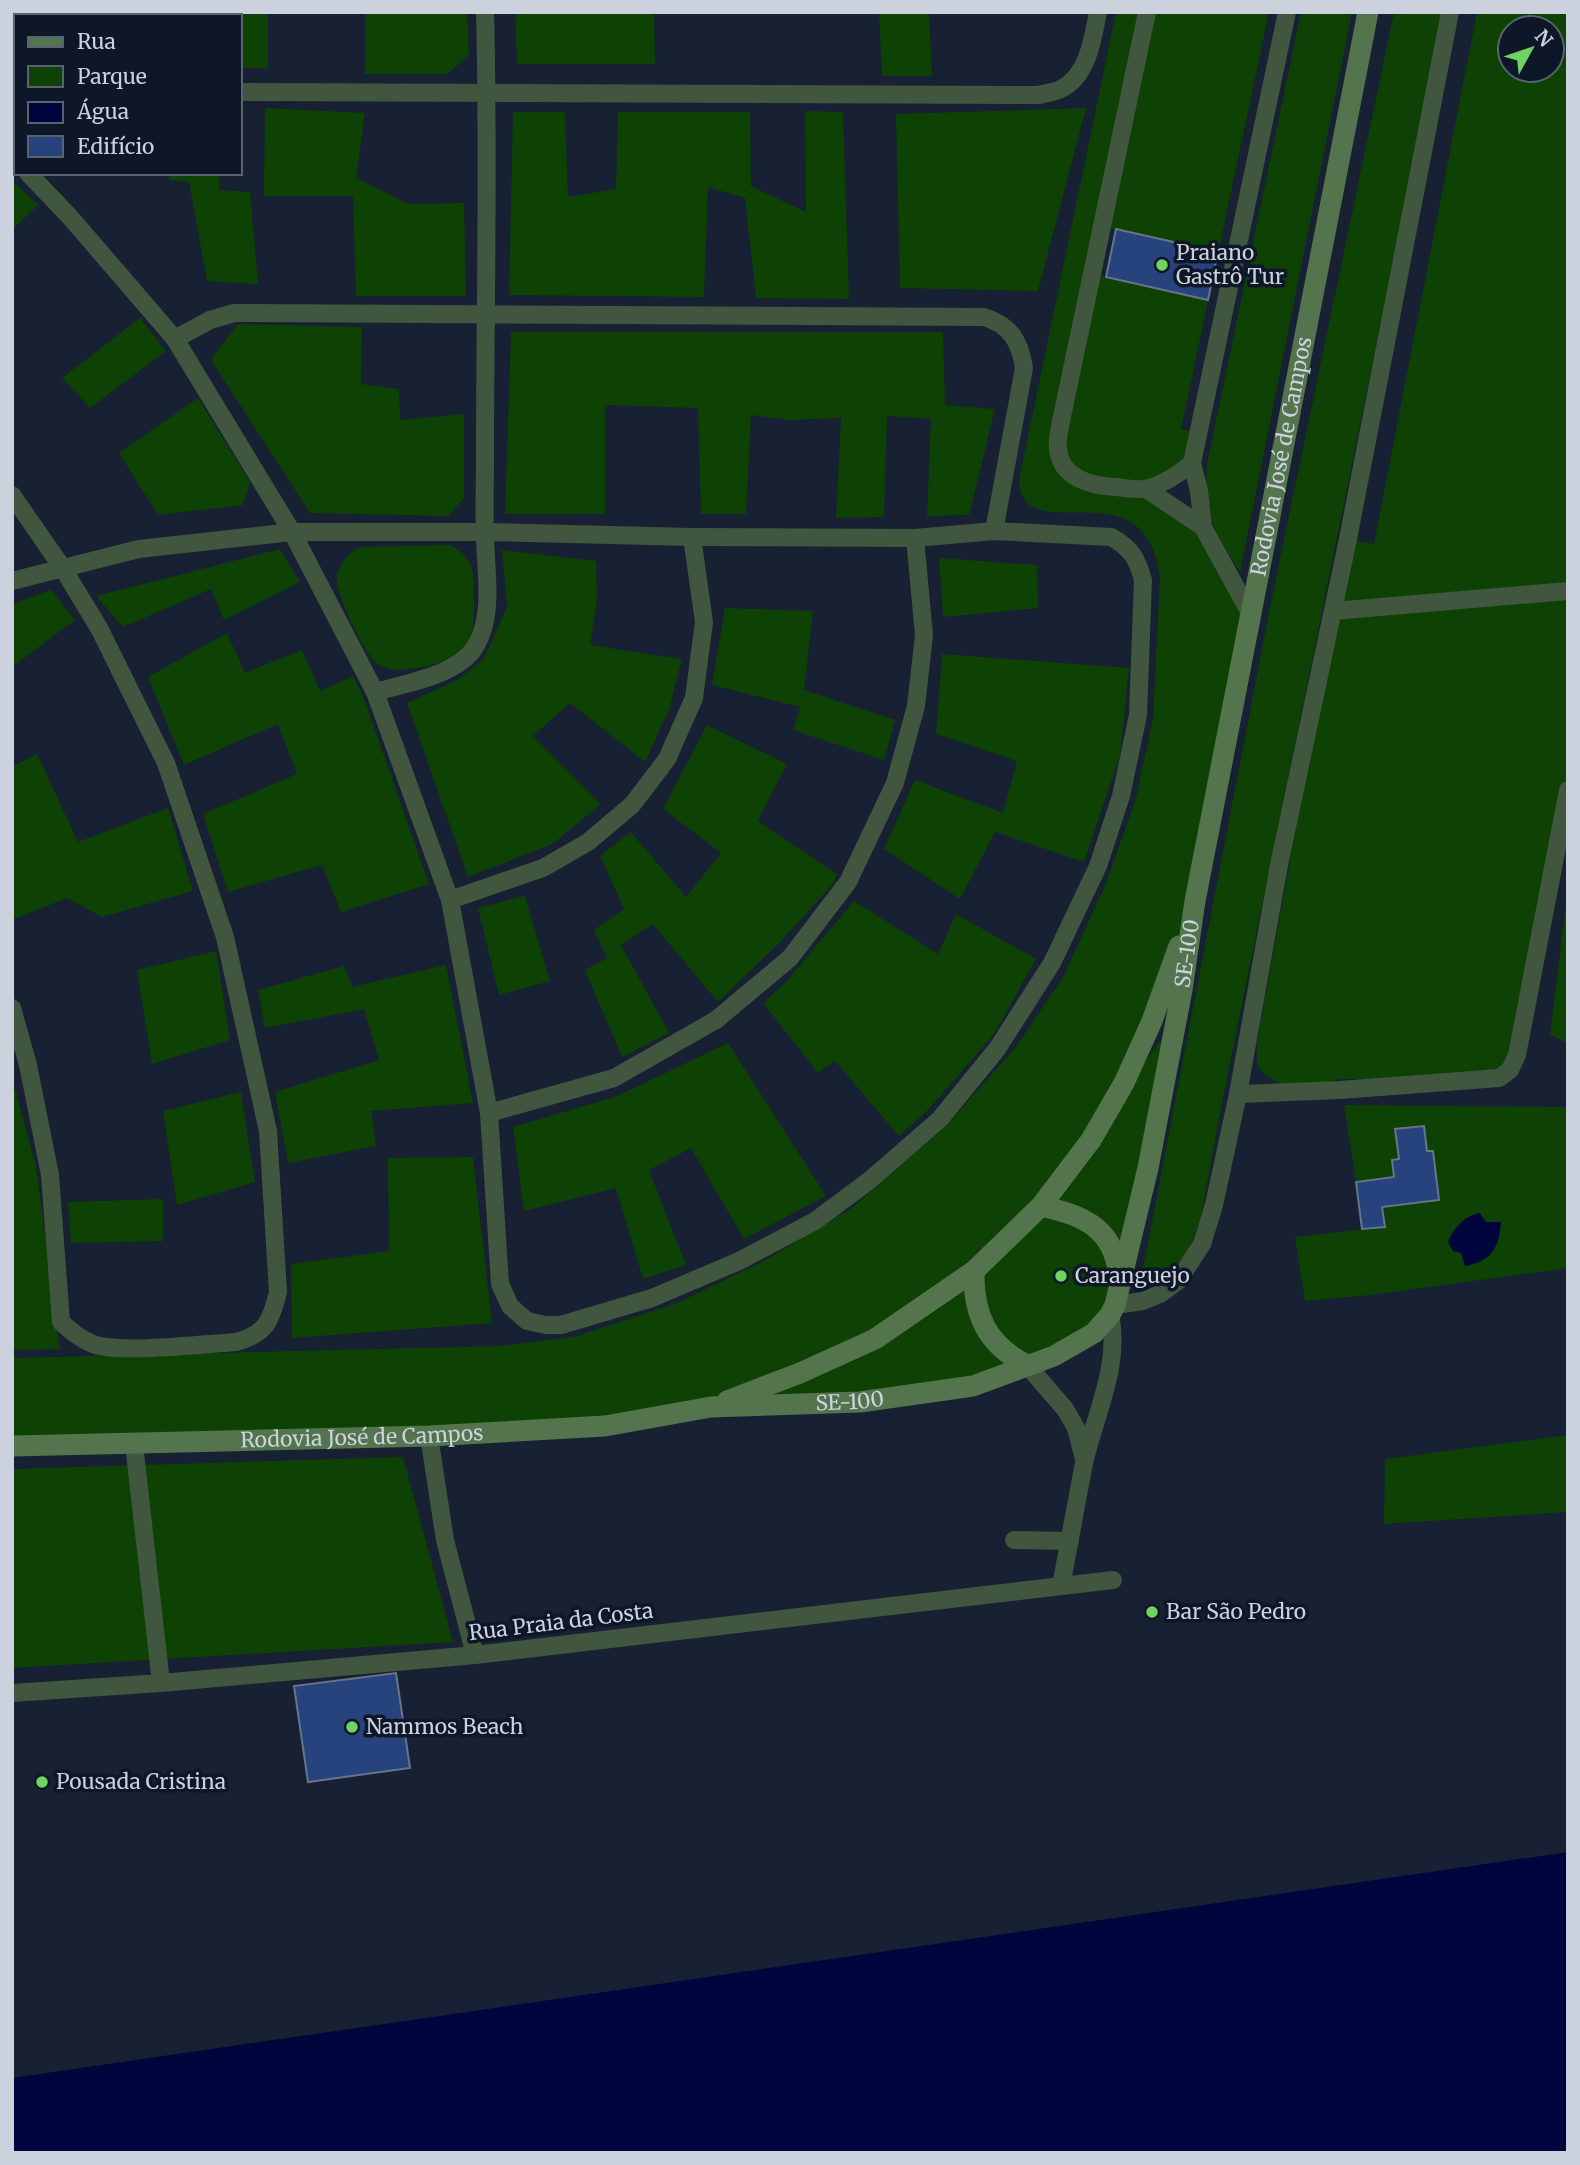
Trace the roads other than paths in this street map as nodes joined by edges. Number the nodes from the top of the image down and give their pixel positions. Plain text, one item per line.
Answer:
1 (485, 12) edge
2 (1098, 12) edge
3 (1147, 12) edge
4 (1287, 12) edge
5 (1368, 12) edge
6 (1450, 12) edge
7 (242, 92) edge
8 (487, 94) junction
9 (30, 175) edge
10 (485, 313) junction
11 (176, 339) junction
12 (1192, 463) junction
13 (1146, 489) junction
14 (12, 495) edge
15 (1203, 527) junction
16 (994, 531) junction
17 (292, 532) junction
18 (485, 532) junction
19 (692, 537) junction
20 (915, 538) junction
21 (62, 567) junction
22 (12, 581) edge
23 (1568, 591) edge
24 (1333, 611) junction
25 (1251, 615) junction
26 (375, 692) junction
27 (1568, 790) edge
28 (450, 901) junction
29 (1195, 901) junction
30 (12, 1008) edge
31 (1238, 1094) junction
32 (489, 1113) junction
33 (1041, 1206) junction
34 (975, 1271) junction
35 (1121, 1282) junction
36 (1112, 1310) junction
37 (1027, 1366) junction
38 (711, 1407) junction
39 (429, 1436) junction
40 (134, 1444) junction
41 (12, 1446) edge
42 (1085, 1462) junction
43 (1014, 1540) dead end
44 (1070, 1541) junction
45 (1113, 1580) dead end
46 (1061, 1586) junction
47 (475, 1655) junction
48 (161, 1683) junction
49 (12, 1693) edge

1 - 8 street
2 - 8 street
3 - 13 street
4 - 12 street
5 - 25 main road, Rodovia José de Campos
6 - 24 street
7 - 8 street
8 - 10 street
9 - 11 street
10 - 11 street
10 - 16 street
10 - 18 street
11 - 17 street
12 - 13 street
12 - 15 street
13 - 15 street
14 - 21 street
15 - 25 street
16 - 20 street
16 - 32 street
17 - 18 street
17 - 21 street
17 - 26 street
18 - 19 street
18 - 26 street
19 - 20 street
19 - 28 street
20 - 32 street
21 - 22 street
21 - 30 street
23 - 24 street
24 - 31 street
25 - 29 main road, Rodovia José de Campos
26 - 28 street
27 - 31 street
28 - 32 street
29 - 33 main road, SE-100 / SE-100
29 - 35 main road, SE-100 / SE-100
31 - 36 street
33 - 34 main road, SE-100 / SE-100
33 - 35 main road
34 - 37 main road
34 - 38 main road, SE-100 / SE-100
35 - 36 main road, SE-100 / SE-100
36 - 37 main road, SE-100 / SE-100
36 - 42 street
37 - 38 main road, SE-100 / SE-100
37 - 42 street
38 - 39 main road, Rodovia José de Campos / SE-100
39 - 40 main road, Rodovia José de Campos / SE-100
39 - 47 street
40 - 41 main road, Rodovia José de Campos / SE-100
40 - 48 street
42 - 44 street
43 - 44 street
44 - 46 street
45 - 46 street, Rua Praia da Costa
46 - 47 street, Rua Praia da Costa
47 - 48 street, Rua Praia da Costa
48 - 49 street, Rua Praia da Costa

